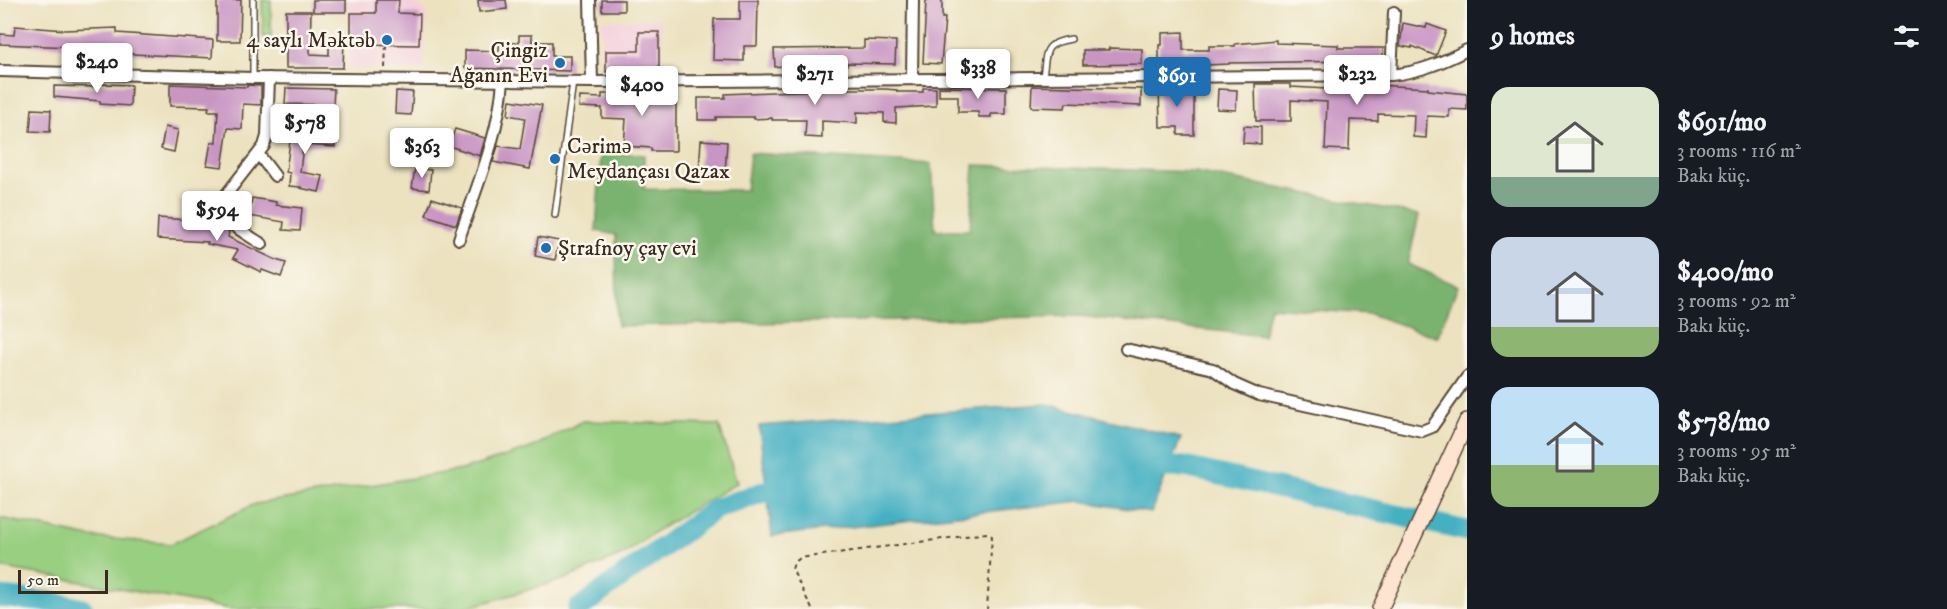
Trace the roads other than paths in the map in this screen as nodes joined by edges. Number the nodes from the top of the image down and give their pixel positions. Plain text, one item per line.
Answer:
1 (253, 0) edge
2 (590, 0) edge
3 (913, 0) edge
4 (1395, 12) dead end
5 (1071, 39) dead end
6 (1467, 50) edge
7 (0, 71) edge
8 (1391, 75) junction
9 (1043, 77) junction
10 (253, 78) junction
11 (269, 78) junction
12 (912, 78) junction
13 (503, 81) junction
14 (573, 82) junction
15 (592, 82) junction
16 (259, 155) junction
17 (275, 176) dead end
18 (555, 214) dead end
19 (459, 239) dead end
20 (262, 244) dead end
21 (1125, 349) dead end
22 (1467, 376) edge
23 (1467, 421) edge
24 (1380, 609) edge

1 - 10 lane
2 - 15 street
3 - 12 street
4 - 8 street
5 - 9 lane
6 - 8 street
7 - 10 street
8 - 9 street
9 - 12 street
10 - 11 street
11 - 13 street
11 - 16 street
12 - 15 street
13 - 14 street
13 - 19 street
14 - 15 street
14 - 18 lane
16 - 17 street
16 - 20 street
21 - 22 street
23 - 24 main road

